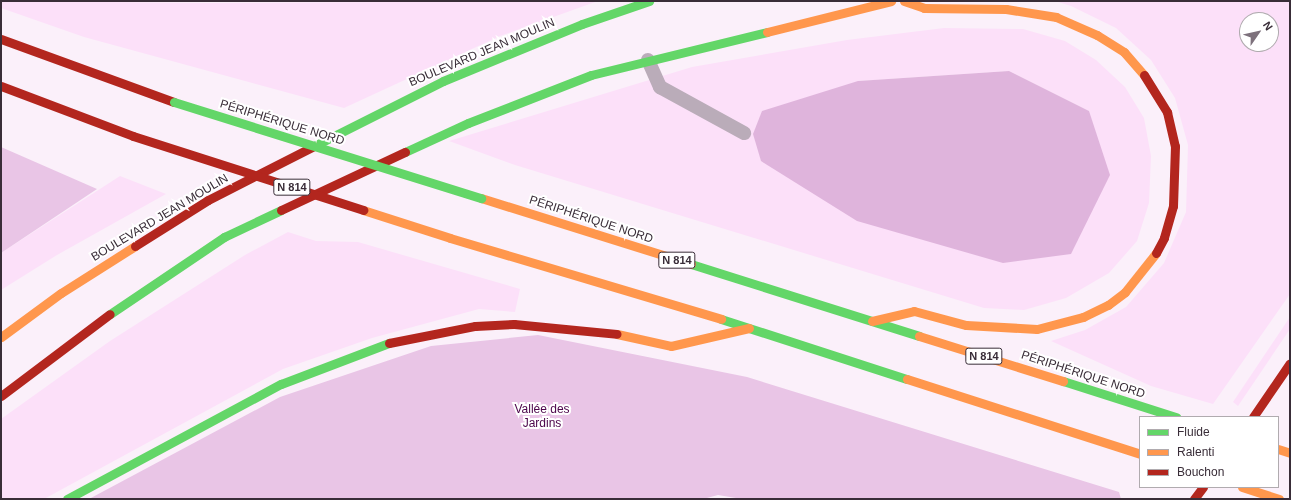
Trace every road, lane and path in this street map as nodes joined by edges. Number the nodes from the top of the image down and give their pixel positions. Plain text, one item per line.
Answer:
1 (649, 1) edge
2 (891, 1) edge
3 (904, 1) edge
4 (1, 39) edge
5 (648, 60) junction
6 (1, 86) edge
7 (744, 133) dead end
8 (872, 321) junction
9 (749, 328) junction
10 (1, 337) edge
11 (1290, 363) edge
12 (1, 396) edge
13 (1173, 416) edge
14 (1254, 416) edge
15 (1279, 449) edge
16 (1290, 452) edge
17 (1139, 454) edge
18 (1202, 488) edge
19 (1245, 488) edge
20 (67, 499) edge
21 (1194, 499) edge
22 (1279, 499) edge

1 - 10 main road, BOULEVARD JEAN MOULIN
2 - 5 main road
3 - 8 main road
4 - 8 main road, PÉRIPHÉRIQUE NORD / N 814, bridge
5 - 7 lane
5 - 12 main road
6 - 9 main road, N 814, bridge
8 - 13 main road, PÉRIPHÉRIQUE NORD / N 814
9 - 17 main road, N 814
9 - 20 main road
11 - 14 main road
15 - 16 main road
18 - 21 main road
19 - 22 main road

